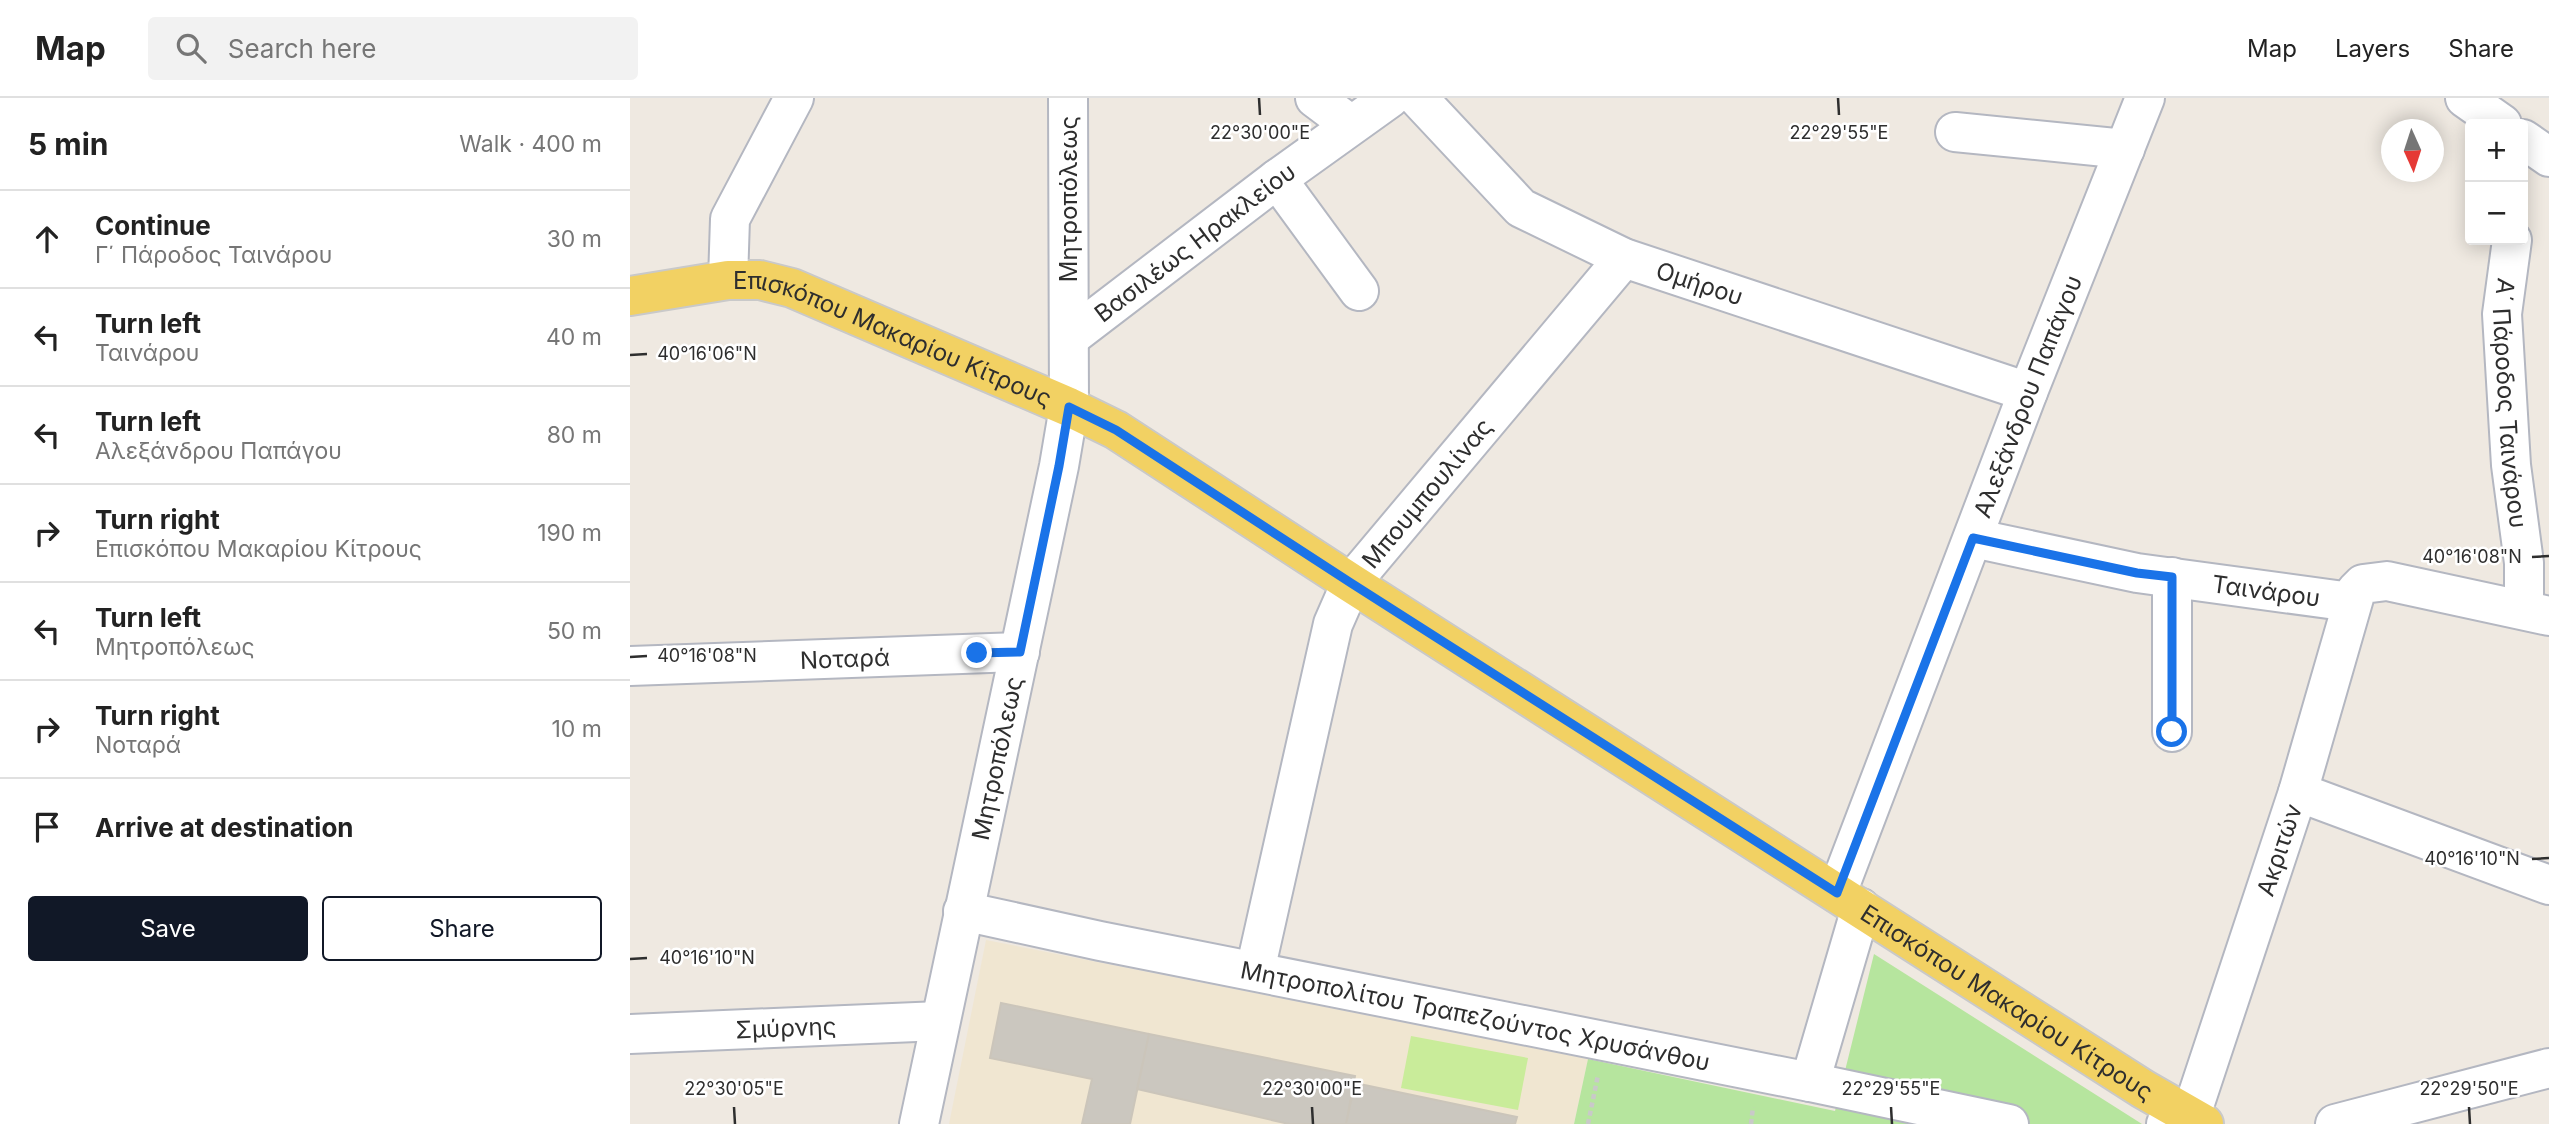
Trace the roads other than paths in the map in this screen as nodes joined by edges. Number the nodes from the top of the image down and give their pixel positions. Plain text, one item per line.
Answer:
1 (794, 98) edge
2 (1068, 98) edge
3 (1315, 98) edge
4 (1390, 98) edge
5 (1418, 98) edge
6 (2145, 98) edge
7 (2465, 98) edge
8 (2493, 119) edge
9 (1351, 125) junction
10 (1955, 132) dead end
11 (2125, 149) junction
12 (1277, 179) junction
13 (2511, 245) edge
14 (1624, 258) junction
15 (728, 280) junction
16 (1359, 291) dead end
17 (630, 296) edge
18 (1069, 338) junction
19 (2028, 392) junction
20 (1069, 407) junction
21 (1973, 538) junction
22 (2172, 577) junction
23 (1351, 583) junction
24 (2357, 593) junction
25 (2537, 613) edge
26 (1020, 652) junction
27 (630, 666) edge
28 (2172, 732) dead end
29 (2298, 792) junction
30 (2549, 885) edge
31 (1849, 900) junction
32 (963, 911) junction
33 (1255, 971) junction
34 (940, 1021) junction
35 (630, 1034) edge
36 (2549, 1068) edge
37 (1810, 1082) junction
38 (2187, 1121) edge
39 (919, 1124) edge
40 (2009, 1124) edge
41 (2335, 1124) edge

1 - 15 street
2 - 18 street, Μητροπόλεως
3 - 9 street
4 - 9 street, Βασιλέως Ηρακλείου
5 - 14 street, Ομήρου
6 - 11 street, Αλεξάνδρου Παπάγου
7 - 8 street
9 - 12 street, Βασιλέως Ηρακλείου
10 - 11 street
11 - 19 street, Αλεξάνδρου Παπάγου
12 - 16 street
12 - 18 street, Βασιλέως Ηρακλείου
13 - 25 street, Α΄ Πάροδος Ταινάρου
14 - 19 street, Ομήρου
14 - 23 street, Μπουμπουλίνας
15 - 17 main road, Επισκόπου Μακαρίου Κίτρους
15 - 20 main road, Επισκόπου Μακαρίου Κίτρους
18 - 20 street, Μητροπόλεως
19 - 21 street, Αλεξάνδρου Παπάγου
20 - 23 main road, Επισκόπου Μακαρίου Κίτρους
20 - 26 street, Μητροπόλεως
21 - 22 street, Ταινάρου
21 - 31 street, Αλεξάνδρου Παπάγου
22 - 24 street, Ταινάρου
22 - 28 street
23 - 31 main road, Επισκόπου Μακαρίου Κίτρους
23 - 33 street, Μπουμπουλίνας
24 - 25 street, Ταινάρου
24 - 29 street, Ακριτών
26 - 27 street, Νοταρά
26 - 32 street, Μητροπόλεως
29 - 30 street
29 - 38 street, Ακριτών
31 - 37 street
31 - 38 main road, Επισκόπου Μακαρίου Κίτρους
32 - 33 street, Μητροπολίτου Τραπεζούντος Χρυσάνθου
32 - 34 street, Μητροπόλεως
33 - 37 street, Μητροπολίτου Τραπεζούντος Χρυσάνθου
34 - 35 street, Σμύρνης
34 - 39 street, Μητροπόλεως
36 - 41 street
37 - 40 street, Μητροπολίτου Τραπεζούντος Χρυσάνθου

